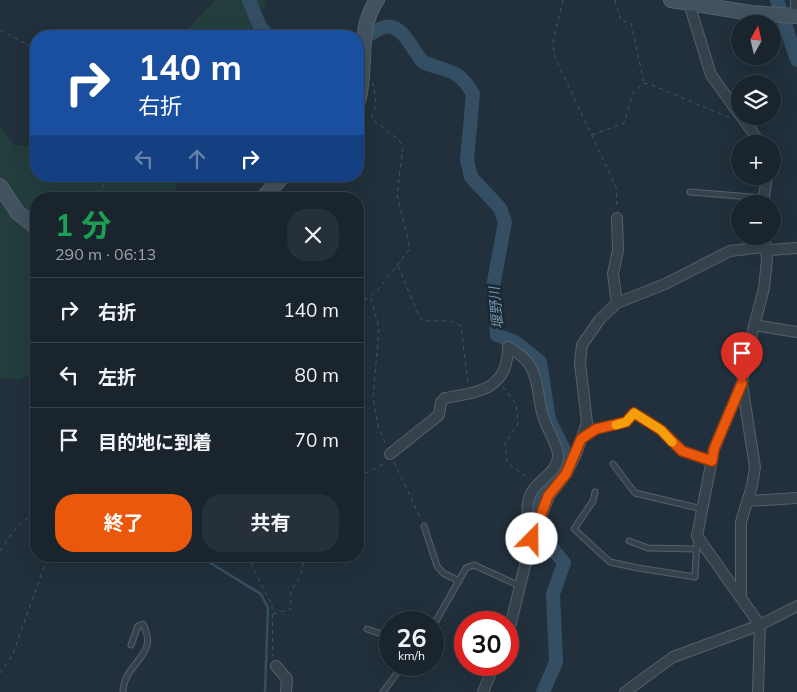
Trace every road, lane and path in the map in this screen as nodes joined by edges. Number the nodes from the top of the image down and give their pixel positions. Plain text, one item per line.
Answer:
1 (377, 0) edge
2 (563, 0) edge
3 (615, 0) edge
4 (671, 0) edge
5 (796, 0) edge
6 (689, 2) edge
7 (793, 16) edge
8 (0, 30) edge
9 (364, 30) edge
10 (30, 46) edge
11 (371, 76) dead end
12 (644, 83) junction
13 (731, 102) edge
14 (731, 119) edge
15 (591, 135) junction
16 (278, 182) edge
17 (0, 186) edge
18 (268, 192) edge
19 (690, 192) dead end
20 (731, 197) edge
21 (617, 218) joint
22 (30, 222) edge
23 (764, 247) junction
24 (797, 248) edge
25 (398, 266) junction
26 (371, 298) junction
27 (364, 302) edge
28 (617, 303) junction
29 (754, 325) junction
30 (797, 332) edge
31 (500, 380) junction
32 (742, 383) junction
33 (470, 394) junction
34 (581, 439) junction
35 (390, 454) joint
36 (712, 461) junction
37 (613, 464) dead end
38 (364, 473) edge
39 (553, 488) junction
40 (535, 489) junction
41 (595, 492) dead end
42 (797, 498) edge
43 (748, 501) junction
44 (702, 508) junction
45 (30, 513) edge
46 (424, 526) joint
47 (697, 536) junction
48 (533, 537) junction
49 (629, 541) dead end
50 (696, 549) junction
51 (0, 551) edge
52 (46, 562) edge
53 (250, 562) edge
54 (303, 562) edge
55 (459, 581) junction
56 (520, 586) junction
57 (741, 597) junction
58 (797, 606) edge
59 (442, 611) edge
60 (514, 611) edge
61 (273, 614) junction
62 (760, 625) junction
63 (368, 629) dead end
64 (379, 633) edge
65 (131, 645) dead end
66 (276, 666) joint
67 (0, 673) edge
68 (395, 676) edge
69 (490, 676) edge
70 (123, 692) edge
71 (286, 692) edge
72 (383, 692) edge
73 (483, 692) edge
74 (625, 692) edge
75 (758, 692) edge

1 - 9 street
2 - 15 path
3 - 12 path
4 - 6 street
5 - 7 street
6 - 7 street
6 - 13 street
8 - 10 path
11 - 25 path
12 - 14 path
12 - 15 path
15 - 21 path
16 - 18 street
17 - 22 street
19 - 20 lane
21 - 28 street
23 - 24 street
23 - 28 street
23 - 29 street
25 - 26 path
25 - 33 path
26 - 27 path
26 - 35 path
28 - 34 street
29 - 30 street
29 - 32 street
31 - 33 street
31 - 40 path
31 - 40 street
32 - 36 street
32 - 43 street
33 - 35 street
34 - 36 lane
34 - 39 street
36 - 44 street
37 - 44 lane
38 - 46 path
39 - 40 street
39 - 48 street
40 - 48 street
41 - 50 lane
42 - 43 street
43 - 57 street
44 - 47 street
45 - 51 path
46 - 55 lane
47 - 50 lane
47 - 57 street
48 - 56 street
49 - 50 lane
52 - 67 path
53 - 61 path
54 - 61 path
55 - 56 lane
55 - 59 lane
56 - 60 street
57 - 62 street
58 - 62 street
61 - 66 path
62 - 74 street
62 - 75 street
63 - 64 lane
65 - 70 lane
66 - 71 street
68 - 72 lane
69 - 73 street

